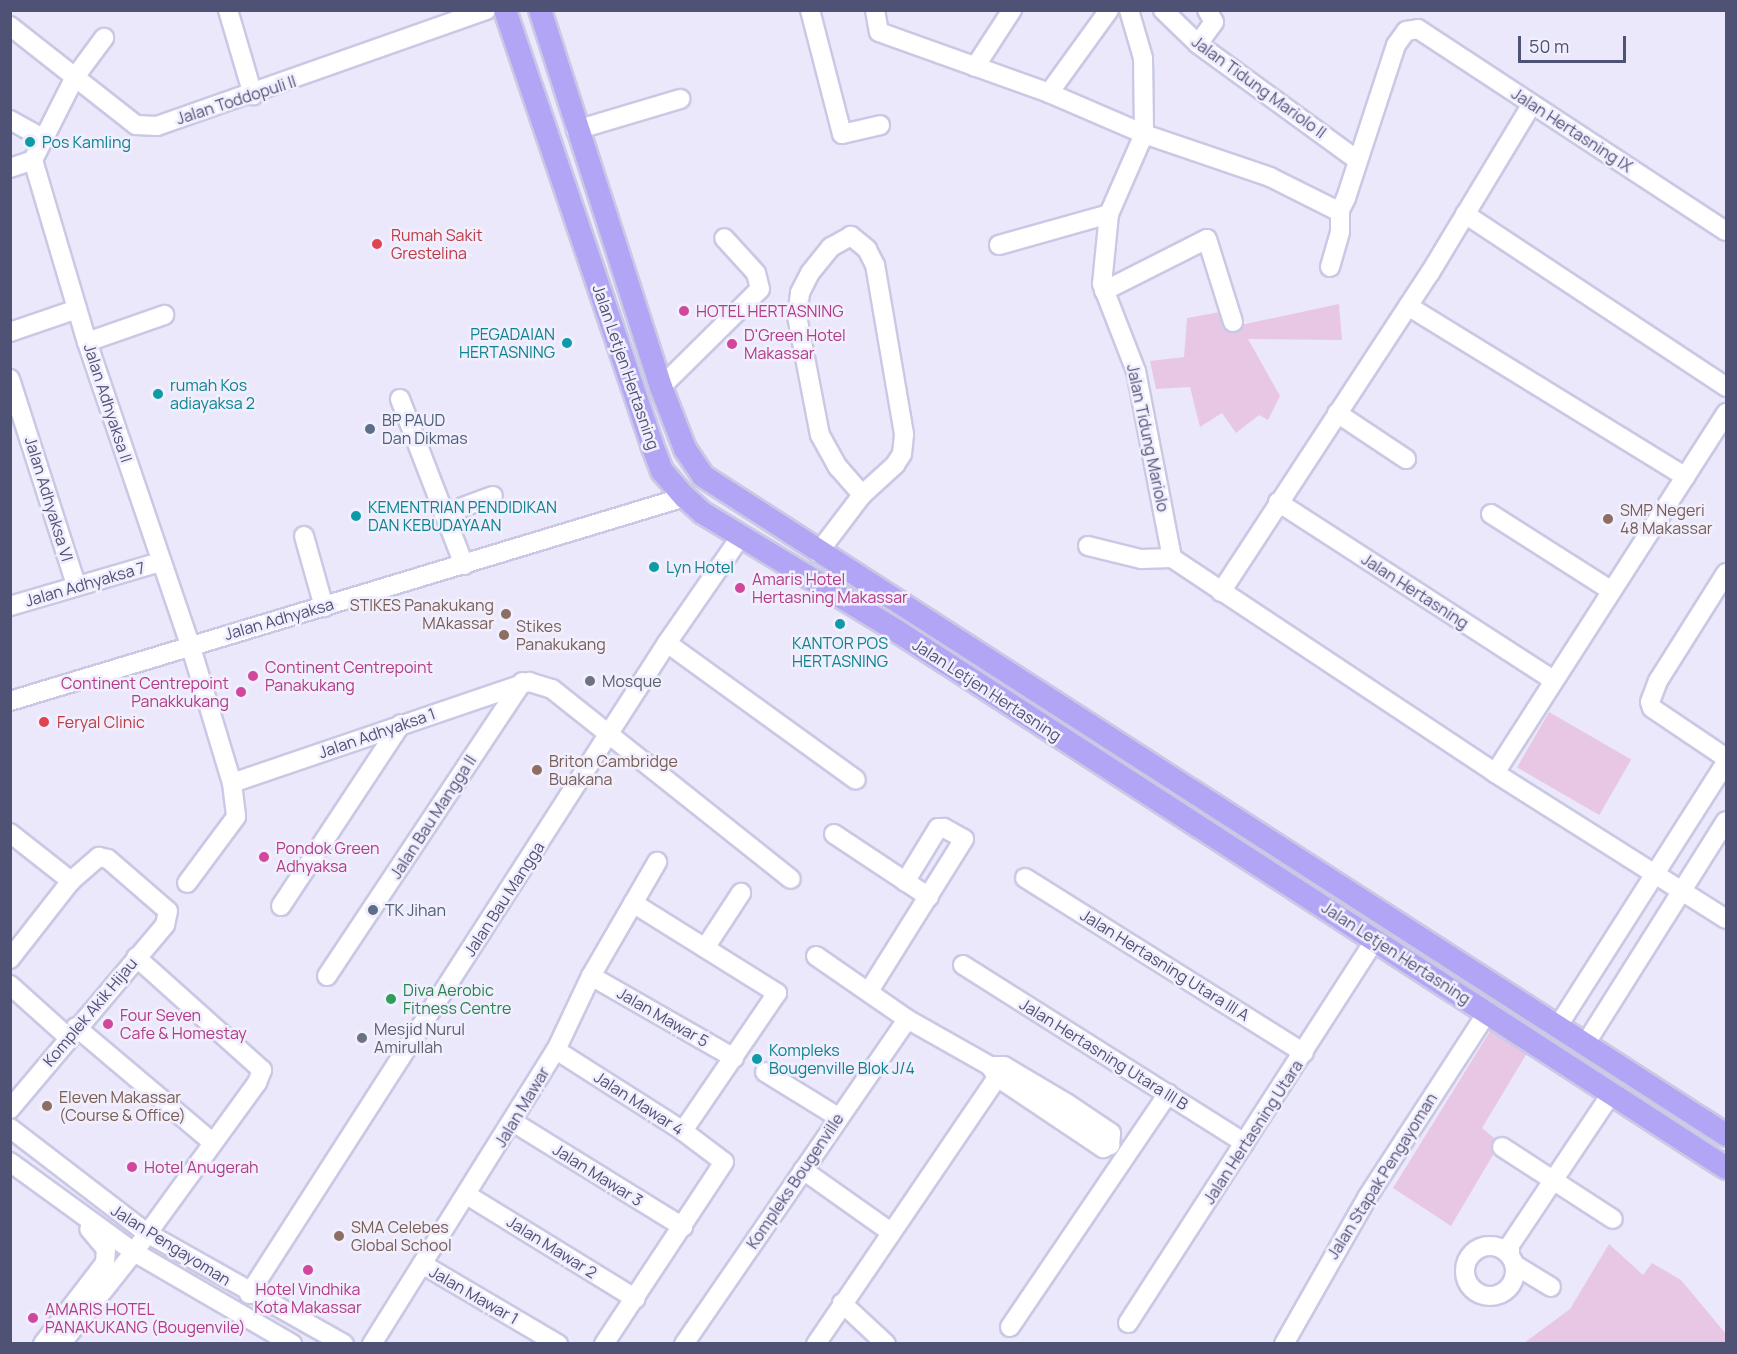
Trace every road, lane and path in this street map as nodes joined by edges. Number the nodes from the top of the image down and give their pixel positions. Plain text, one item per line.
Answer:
1 (228, 10) edge
2 (486, 10) edge
3 (506, 10) edge
4 (540, 10) edge
5 (810, 10) edge
6 (875, 10) edge
7 (1012, 10) edge
8 (1109, 10) edge
9 (1129, 10) edge
10 (1163, 10) edge
11 (1207, 10) edge
12 (10, 26) edge
13 (104, 38) dead end
14 (1198, 44) junction
15 (556, 63) junction
16 (975, 67) junction
17 (527, 73) junction
18 (75, 76) junction
19 (1049, 93) junction
20 (254, 95) junction
21 (680, 99) dead end
22 (1532, 104) junction
23 (10, 120) edge
24 (880, 125) dead end
25 (576, 130) junction
26 (1144, 134) junction
27 (43, 138) junction
28 (33, 160) junction
29 (1357, 160) junction
30 (10, 168) edge
31 (1340, 210) junction
32 (1109, 214) junction
33 (1466, 214) junction
34 (1726, 231) edge
35 (724, 238) dead end
36 (999, 245) dead end
37 (1330, 267) dead end
38 (1104, 291) junction
39 (1408, 306) junction
40 (77, 309) junction
41 (164, 315) dead end
42 (1233, 322) dead end
43 (10, 332) edge
44 (87, 342) junction
45 (10, 379) edge
46 (662, 387) junction
47 (1726, 387) edge
48 (400, 399) dead end
49 (1337, 413) junction
50 (1726, 413) edge
51 (1406, 459) dead end
52 (1686, 477) junction
53 (862, 495) junction
54 (493, 496) dead end
55 (685, 497) junction
56 (1278, 502) junction
57 (444, 514) junction
58 (1491, 514) dead end
59 (304, 536) dead end
60 (741, 536) junction
61 (1088, 546) dead end
62 (818, 553) junction
63 (1172, 558) junction
64 (160, 562) junction
65 (464, 565) junction
66 (1726, 573) edge
67 (76, 585) junction
68 (1612, 591) junction
69 (1221, 592) junction
70 (10, 606) edge
71 (324, 607) junction
72 (667, 643) junction
73 (190, 644) junction
74 (1553, 680) junction
75 (522, 682) junction
76 (10, 701) edge
77 (401, 724) junction
78 (609, 736) junction
79 (1726, 760) edge
80 (1495, 773) junction
81 (856, 780) dead end
82 (232, 783) junction
83 (1199, 792) junction
84 (1184, 815) junction
85 (1726, 820) edge
86 (10, 833) edge
87 (834, 834) dead end
88 (657, 862) dead end
89 (1658, 874) junction
90 (1025, 878) dead end
91 (791, 879) dead end
92 (70, 881) junction
93 (905, 882) junction
94 (187, 883) dead end
95 (1684, 890) junction
96 (741, 893) dead end
97 (929, 897) junction
98 (633, 903) junction
99 (281, 906) dead end
100 (1726, 919) edge
101 (1375, 939) junction
102 (1610, 946) junction
103 (705, 948) junction
104 (816, 956) dead end
105 (136, 957) junction
106 (10, 959) edge
107 (1636, 964) junction
108 (963, 965) dead end
109 (327, 976) dead end
110 (591, 976) junction
111 (10, 985) edge
112 (869, 992) junction
113 (1487, 1013) junction
114 (907, 1019) junction
115 (1558, 1026) junction
116 (72, 1032) junction
117 (1586, 1043) junction
118 (556, 1050) junction
119 (1304, 1053) junction
120 (734, 1058) junction
121 (997, 1070) junction
122 (765, 1072) dead end
123 (1168, 1094) junction
124 (1611, 1094) junction
125 (10, 1109) edge
126 (838, 1117) junction
127 (513, 1122) junction
128 (10, 1128) edge
129 (683, 1131) junction
130 (1726, 1135) edge
131 (212, 1142) junction
132 (1245, 1143) junction
133 (1502, 1147) dead end
134 (10, 1162) edge
135 (1726, 1168) edge
136 (803, 1170) junction
137 (1554, 1180) junction
138 (467, 1195) junction
139 (64, 1204) junction
140 (1613, 1219) dead end
141 (683, 1227) junction
142 (890, 1231) junction
143 (147, 1233) junction
144 (134, 1252) junction
145 (422, 1264) junction
146 (1551, 1287) dead end
147 (249, 1294) junction
148 (636, 1299) junction
149 (842, 1303) junction
150 (1128, 1323) dead end
151 (1010, 1327) dead end
152 (43, 1344) edge
153 (62, 1344) edge
154 (292, 1344) edge
155 (344, 1344) edge
156 (372, 1344) edge
157 (558, 1344) edge
158 (604, 1344) edge
159 (684, 1344) edge
160 (816, 1344) edge
161 (886, 1344) edge
162 (1284, 1344) edge

1 - 20 street
2 - 20 street, Jalan Toddopuli II
3 - 17 main road, Jalan Letjen Hertasning
4 - 15 main road, Jalan Letjen Hertasning
5 - 24 street
6 - 16 street
7 - 16 street
8 - 19 street
9 - 26 street, Jalan Tidung Mariolo
10 - 14 street, Jalan Tidung Mariolo II
11 - 14 street
12 - 18 street, Jalan Toddopuli II
13 - 18 street
14 - 29 street, Jalan Tidung Mariolo II
15 - 17 main road
15 - 25 main road, Jalan Letjen Hertasning
16 - 19 street
17 - 55 main road, Jalan Letjen Hertasning
18 - 20 street, Jalan Toddopuli II
18 - 27 street
19 - 26 street
21 - 25 street
22 - 29 street, Jalan Hertasning IX
22 - 33 street
22 - 34 street, Jalan Hertasning IX
23 - 27 street
25 - 46 main road, Jalan Letjen Hertasning
26 - 31 street
26 - 32 street, Jalan Tidung Mariolo
27 - 28 street
28 - 30 street
28 - 40 street, Jalan Adhyaksa II
29 - 31 street
31 - 37 street
32 - 36 street
32 - 38 street, Jalan Tidung Mariolo
33 - 39 street
33 - 47 street
35 - 46 street
38 - 42 street
38 - 63 street, Jalan Tidung Mariolo
39 - 49 street
39 - 52 street
40 - 43 street
40 - 44 street, Jalan Adhyaksa II
41 - 44 street
44 - 64 street, Jalan Adhyaksa II
45 - 67 street, Jalan Adhyaksa VI
46 - 62 main road, Jalan Letjen Hertasning
48 - 57 street
49 - 51 street
49 - 56 street
50 - 52 street
52 - 68 street
53 - 53 street
53 - 62 street
54 - 57 street
55 - 60 main road, Jalan Letjen Hertasning
55 - 65 street, Jalan Adhyaksa
56 - 69 street
56 - 74 street, Jalan Hertasning
57 - 65 street
58 - 68 street
59 - 71 street
60 - 72 street, Jalan Bau Mangga
60 - 84 main road, Jalan Letjen Hertasning
61 - 63 street
62 - 83 main road, Jalan Letjen Hertasning
63 - 69 street
64 - 67 street, Jalan Adhyaksa 7
64 - 73 street, Jalan Adhyaksa II
65 - 71 street, Jalan Adhyaksa
66 - 79 street
67 - 70 street, Jalan Adhyaksa 7
68 - 74 street
69 - 80 street
71 - 73 street, Jalan Adhyaksa
72 - 78 street, Jalan Bau Mangga
72 - 81 street
73 - 76 street, Jalan Adhyaksa
73 - 82 street, Jalan Adhyaksa II
74 - 80 street
75 - 77 street, Jalan Adhyaksa 1
75 - 78 street
75 - 109 street, Jalan Bau Mangga II
77 - 82 street, Jalan Adhyaksa 1
77 - 99 street
78 - 91 street
78 - 147 street, Jalan Bau Mangga
79 - 89 street
80 - 89 street
82 - 94 street
83 - 84 main road
83 - 115 main road, Jalan Letjen Hertasning
84 - 101 main road, Jalan Letjen Hertasning
85 - 95 street
86 - 92 street
87 - 93 street
88 - 98 street, Jalan Mawar
89 - 95 street
89 - 102 street
90 - 119 street, Jalan Hertasning Utara III A
92 - 105 street, Komplek Akik Hijau
92 - 106 street
93 - 97 street
93 - 97 street
95 - 100 street
95 - 107 street
96 - 103 street
97 - 112 street
98 - 103 street
98 - 110 street, Jalan Mawar
101 - 113 main road, Jalan Letjen Hertasning
101 - 119 street, Jalan Hertasning Utara
102 - 107 street
102 - 115 street
103 - 120 street
104 - 112 street
105 - 116 street, Komplek Akik Hijau
105 - 131 street
107 - 117 street
108 - 123 street, Jalan Hertasning Utara III B
110 - 118 street, Jalan Mawar
110 - 120 street, Jalan Mawar 5
111 - 116 street
112 - 114 street
113 - 124 main road, Jalan Letjen Hertasning
113 - 162 street, Jalan Stapak Pengayoman
114 - 121 street
114 - 126 street, Kompleks Bougenville
115 - 117 main road, Jalan Letjen Hertasning
116 - 125 street, Komplek Akik Hijau
116 - 131 street
117 - 130 main road, Jalan Letjen Hertasning
118 - 127 street, Jalan Mawar
118 - 129 street, Jalan Mawar 4
119 - 132 street, Jalan Hertasning Utara
120 - 129 street
121 - 121 street
121 - 142 street
122 - 126 street
123 - 132 street, Jalan Hertasning Utara III B
123 - 151 street
124 - 135 main road, Jalan Letjen Hertasning
124 - 137 street
126 - 136 street, Kompleks Bougenville
127 - 138 street, Jalan Mawar
127 - 141 street, Jalan Mawar 3
128 - 143 street, Jalan Pengayoman
129 - 141 street, Jalan Mawar 4
131 - 143 street
132 - 150 street, Jalan Hertasning Utara
133 - 137 street
134 - 139 street, Jalan Pengayoman
136 - 142 street
136 - 159 street, Kompleks Bougenville
137 - 140 street
137 - 146 street
138 - 145 street, Jalan Mawar
138 - 148 street, Jalan Mawar 2
139 - 144 street, Jalan Pengayoman
139 - 152 street
141 - 148 street
142 - 149 street
143 - 144 street
143 - 147 street, Jalan Pengayoman
144 - 153 street
144 - 154 street, Jalan Pengayoman
145 - 156 street, Jalan Mawar
145 - 157 street, Jalan Mawar 1
147 - 155 street, Jalan Pengayoman
148 - 158 street
149 - 160 street
149 - 161 street

